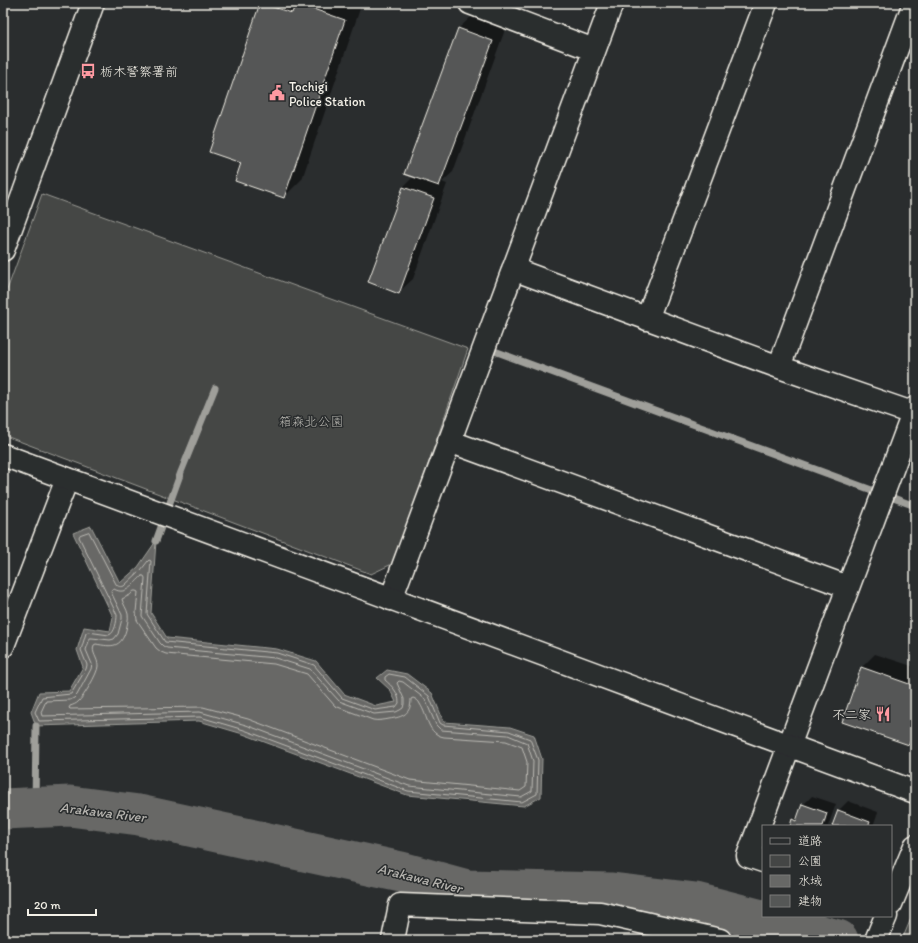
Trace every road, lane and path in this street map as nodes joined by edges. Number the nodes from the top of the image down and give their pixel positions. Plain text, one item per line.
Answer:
1 (93, 3) edge
2 (470, 3) edge
3 (612, 3) edge
4 (766, 3) edge
5 (914, 3) edge
6 (594, 50) junction
7 (3, 250) edge
8 (513, 269) junction
9 (647, 319) junction
10 (779, 367) junction
11 (914, 412) edge
12 (449, 442) junction
13 (3, 455) edge
14 (67, 479) junction
15 (848, 587) junction
16 (391, 599) junction
17 (5, 632) edge
18 (790, 746) junction
19 (915, 792) edge
20 (915, 846) edge
21 (762, 861) edge
22 (892, 902) edge
23 (393, 940) edge
24 (720, 940) edge

1 - 7 street
2 - 6 street
3 - 6 street
4 - 9 street
5 - 10 street
6 - 8 street
8 - 9 street
8 - 12 street
9 - 10 street
10 - 11 street
11 - 15 street
12 - 15 street
12 - 16 street
13 - 14 street
14 - 16 street
14 - 17 street
15 - 18 street
16 - 18 street
18 - 19 street
18 - 21 street
20 - 22 street
23 - 24 street

